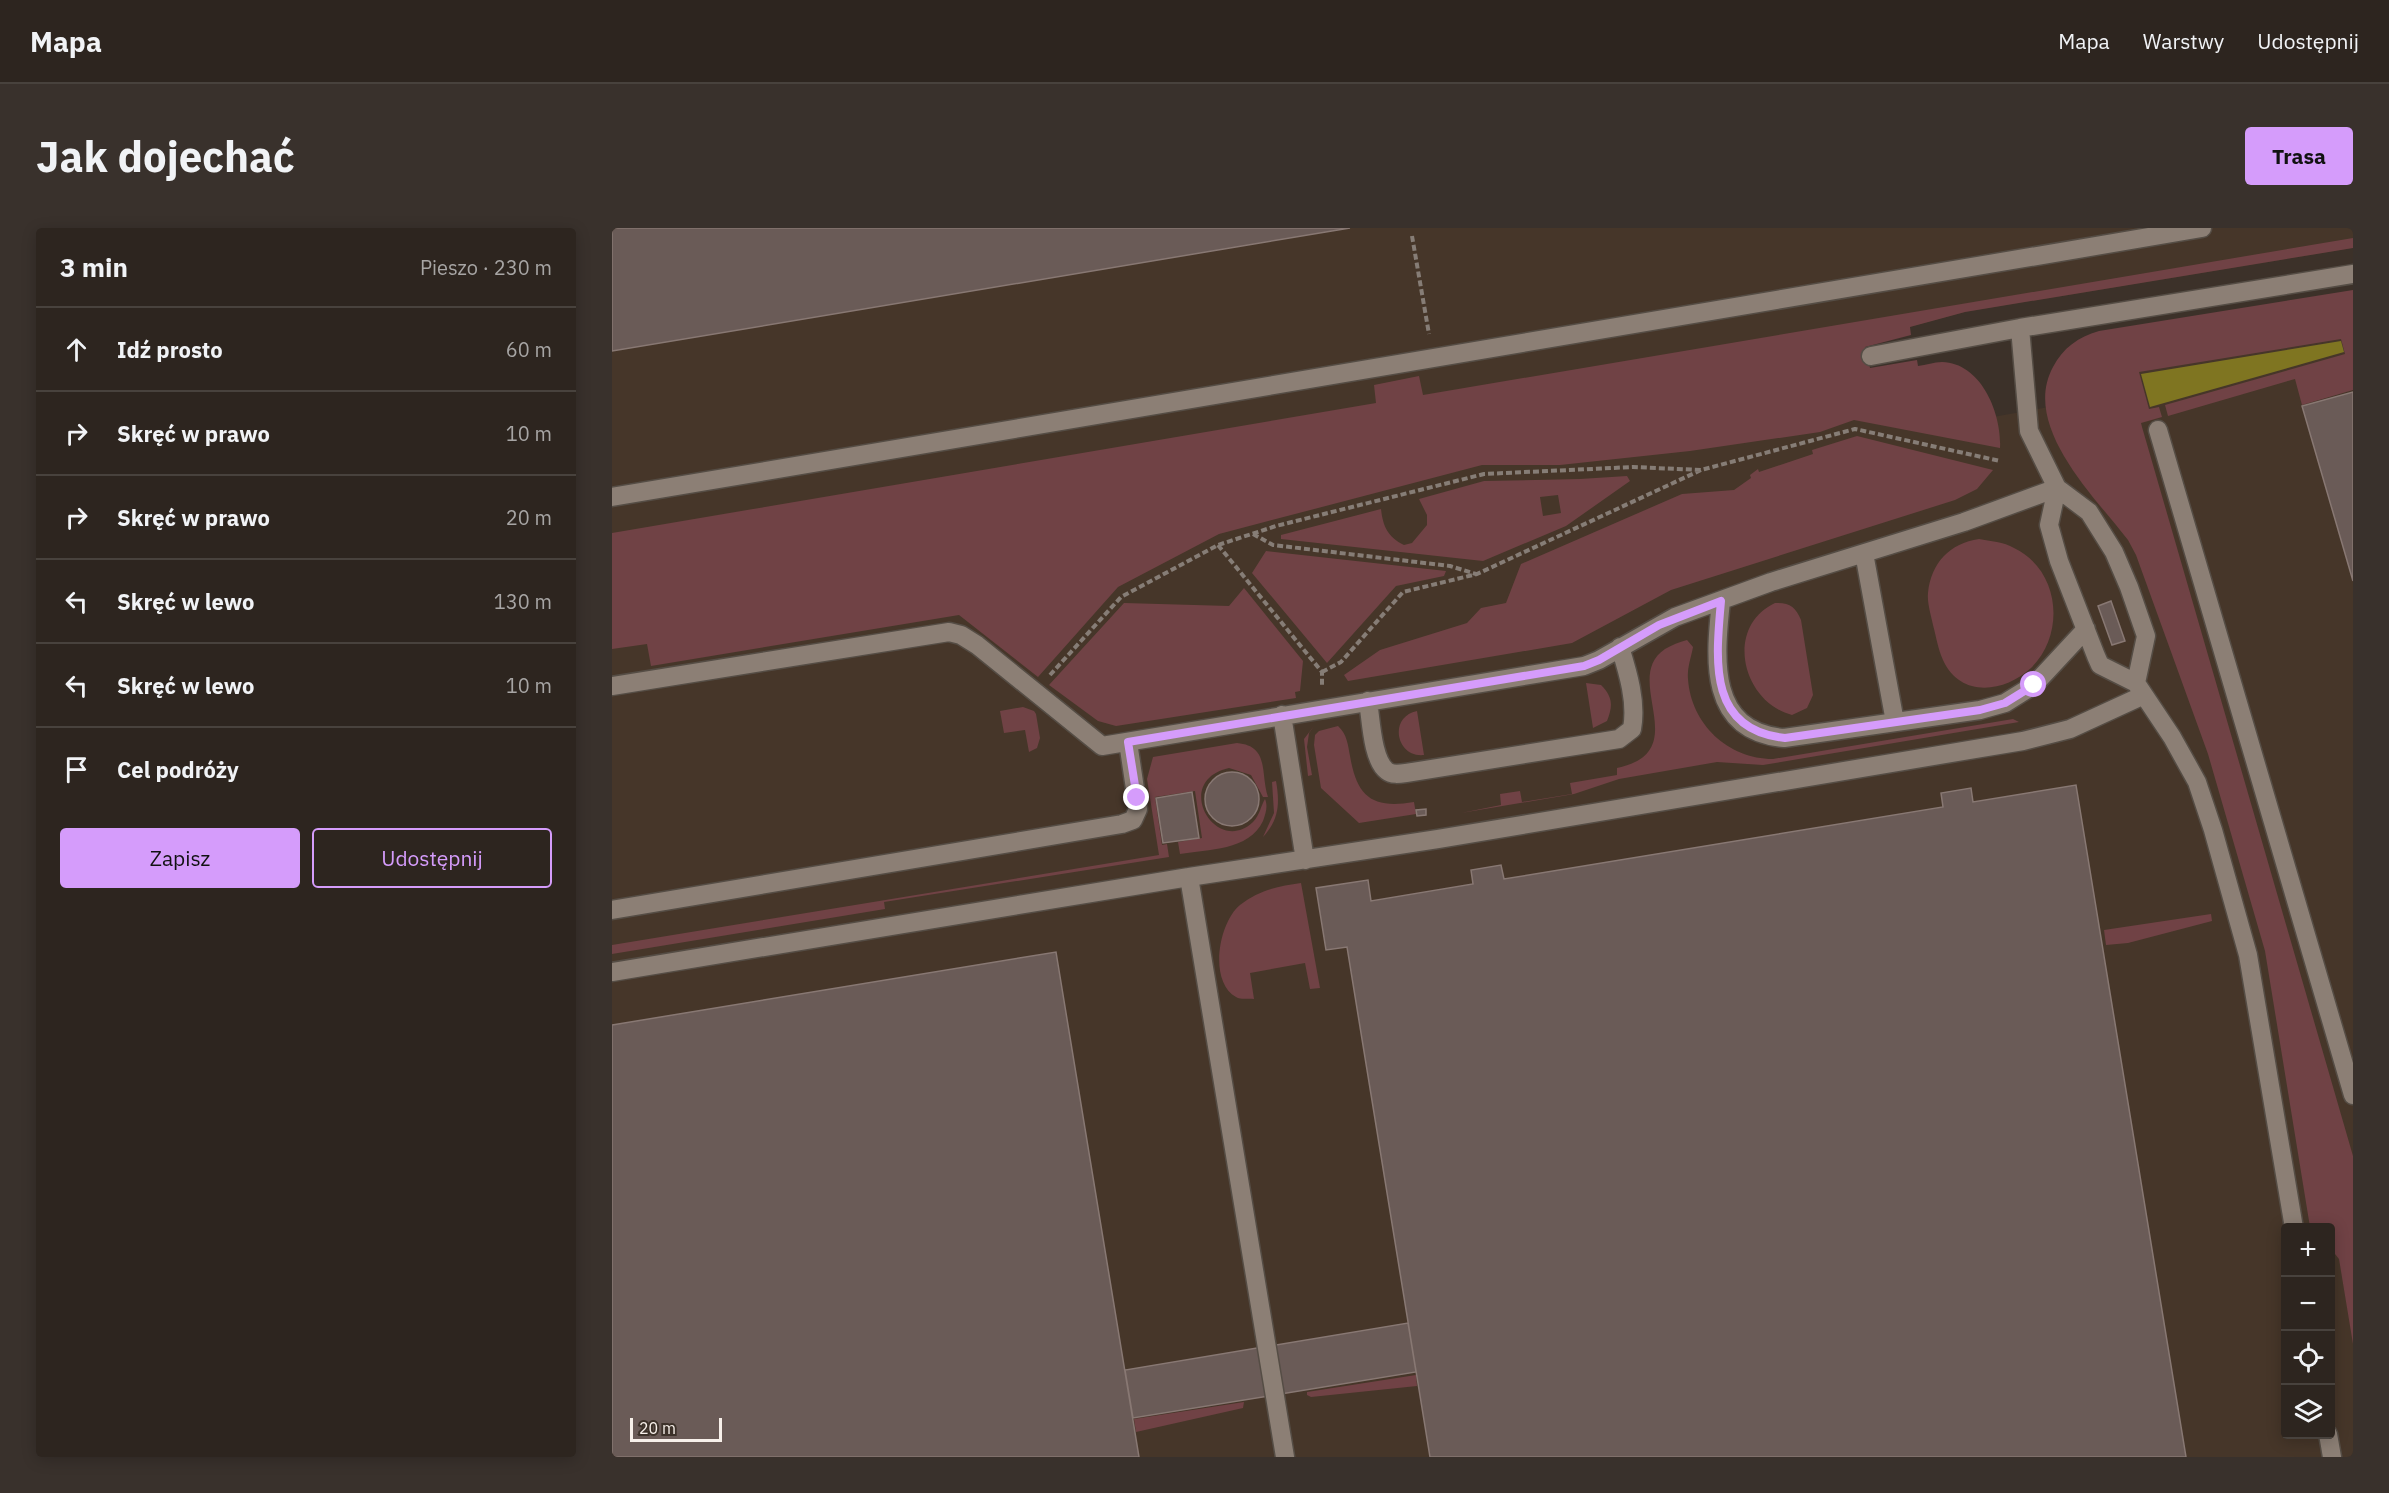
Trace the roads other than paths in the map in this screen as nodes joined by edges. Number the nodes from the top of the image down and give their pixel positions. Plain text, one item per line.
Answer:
1 (2202, 228) edge
2 (2353, 274) edge
3 (2020, 328) junction
4 (1871, 356) dead end
5 (2158, 430) dead end
6 (2057, 488) junction
7 (612, 497) edge
8 (1864, 553) junction
9 (1721, 601) junction
10 (2086, 630) junction
11 (1620, 647) junction
12 (612, 686) edge
13 (2140, 689) junction
14 (1368, 701) junction
15 (1282, 715) junction
16 (1895, 722) junction
17 (1128, 742) junction
18 (1305, 860) junction
19 (1189, 877) junction
20 (612, 910) edge
21 (612, 972) edge
22 (2353, 1095) edge
23 (2293, 1223) edge
24 (2329, 1439) edge
25 (1285, 1457) edge
26 (2332, 1457) edge

1 - 7 lane
2 - 3 lane
3 - 4 lane
3 - 6 lane
5 - 22 lane
6 - 8 lane
6 - 10 lane
6 - 13 lane
8 - 9 lane
8 - 16 lane
9 - 11 lane
9 - 16 lane
10 - 13 lane
10 - 16 lane
11 - 14 lane
11 - 14 lane
12 - 17 lane
13 - 18 lane
13 - 23 lane
14 - 15 lane
15 - 17 lane
15 - 18 lane
17 - 20 lane
18 - 19 lane
19 - 21 lane
19 - 25 lane
24 - 26 lane

